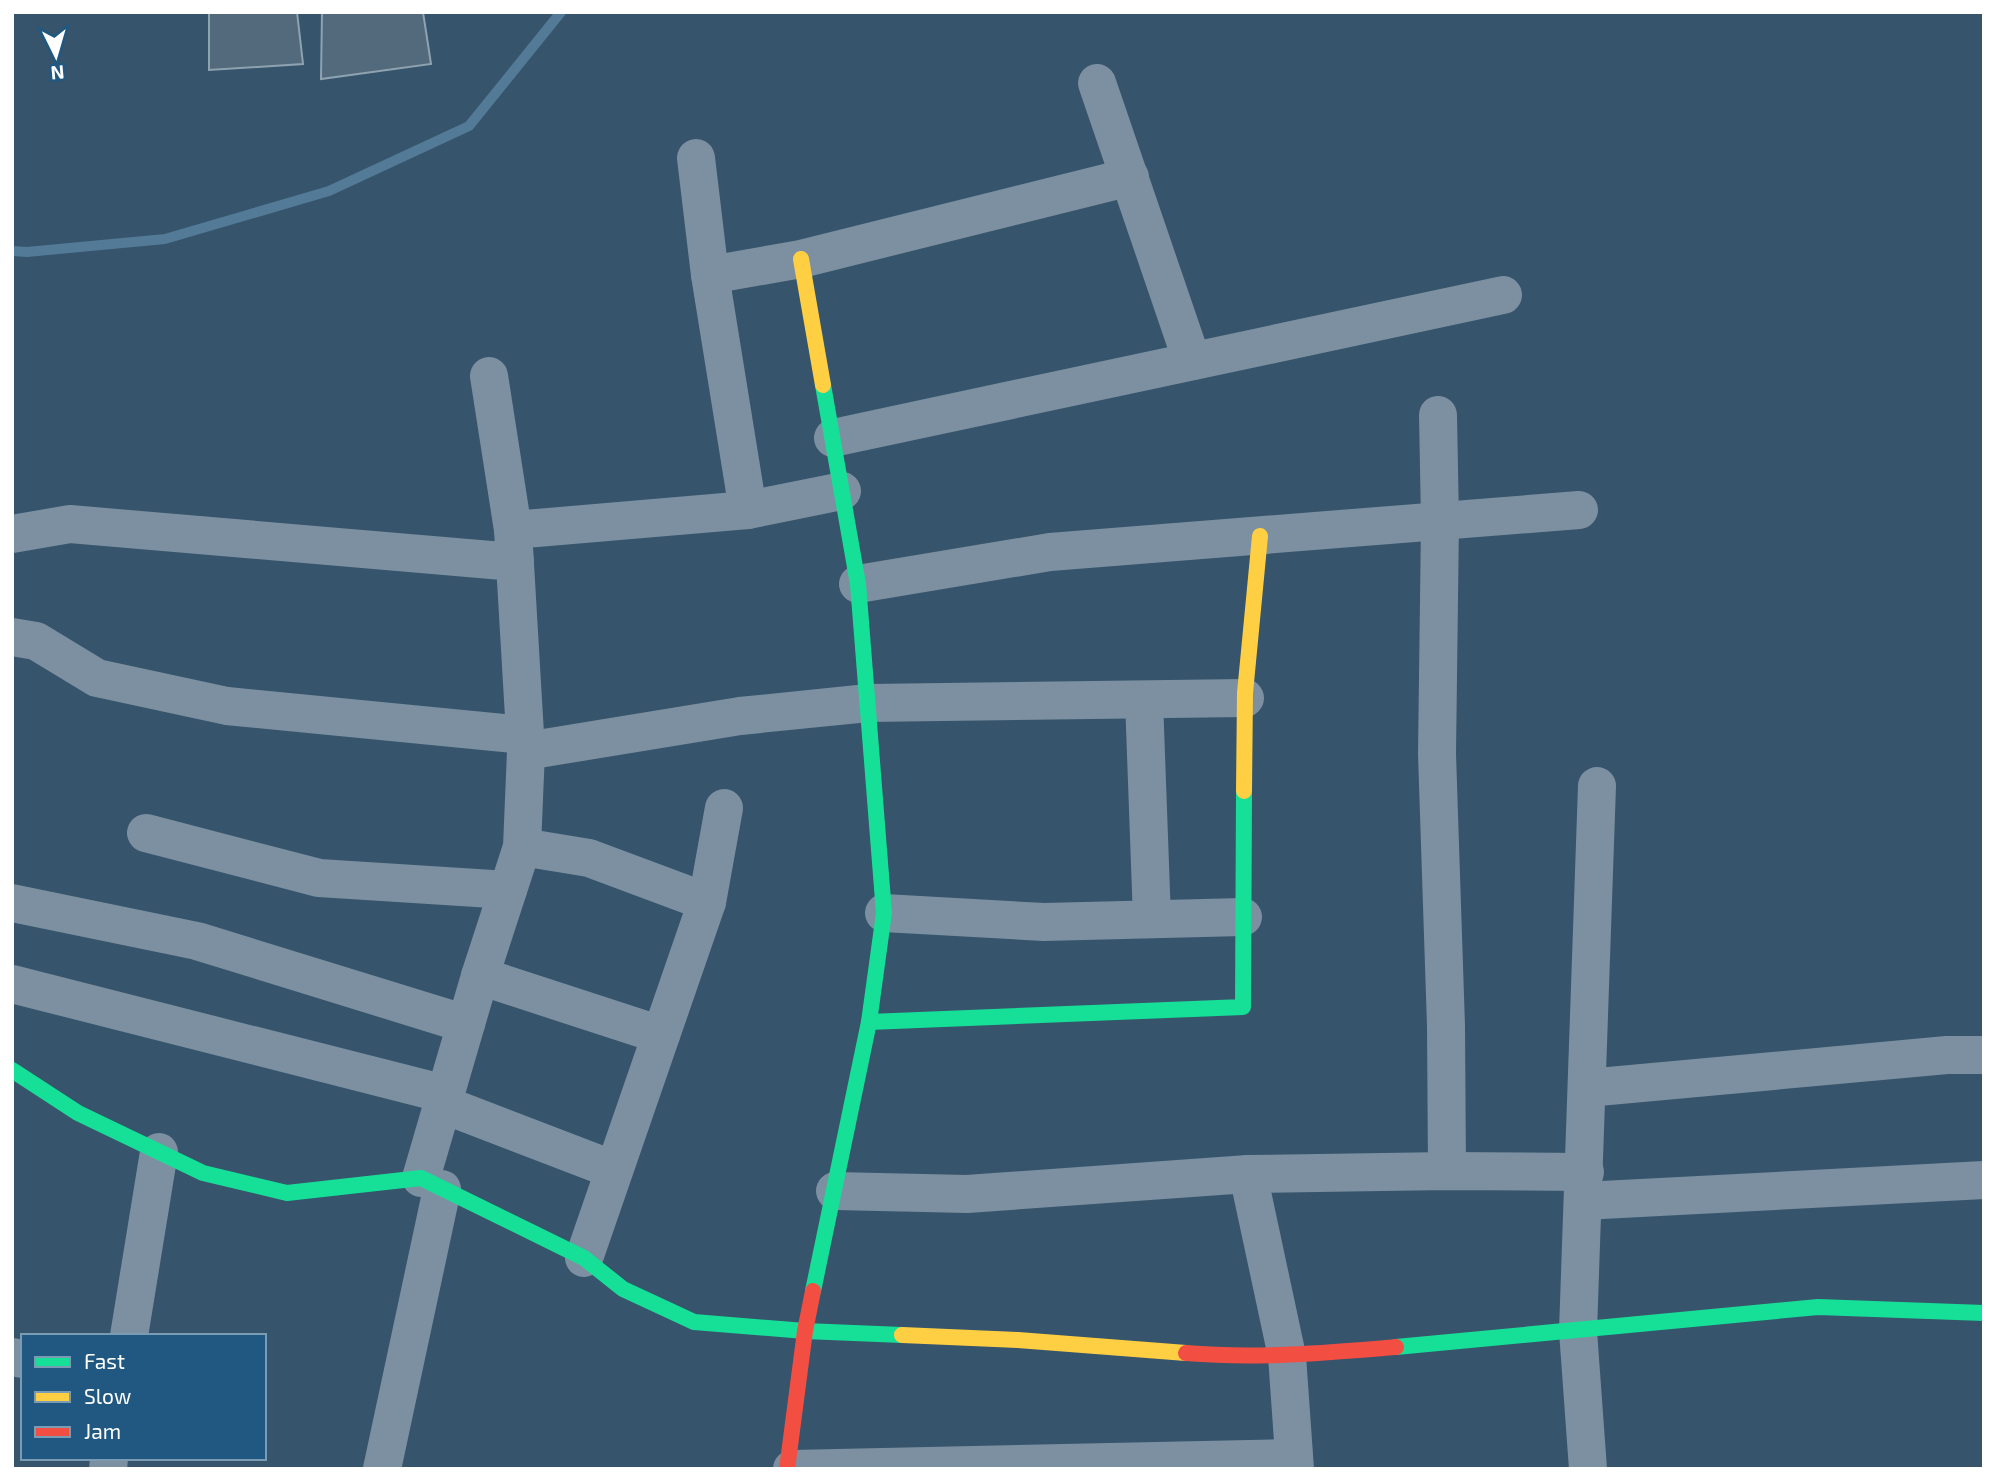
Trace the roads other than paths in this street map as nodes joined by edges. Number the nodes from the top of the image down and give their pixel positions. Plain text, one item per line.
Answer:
1 (1097, 83) dead end
2 (696, 158) dead end
3 (1130, 177) junction
4 (802, 259) junction
5 (710, 275) junction
6 (1503, 295) dead end
7 (1192, 361) junction
8 (489, 376) dead end
9 (1438, 415) dead end
10 (833, 438) junction
11 (842, 491) junction
12 (748, 510) junction
13 (1579, 510) dead end
14 (1440, 522) junction
15 (12, 534) edge
16 (1260, 536) junction
17 (514, 546) junction
18 (858, 584) junction
19 (12, 637) edge
20 (1245, 698) junction
21 (1144, 700) junction
22 (867, 703) junction
23 (526, 743) junction
24 (1597, 786) dead end
25 (724, 808) dead end
26 (146, 833) dead end
27 (522, 847) junction
28 (508, 890) junction
29 (706, 902) junction
30 (12, 903) edge
31 (884, 913) junction
32 (1243, 918) junction
33 (1152, 919) junction
34 (480, 976) junction
35 (12, 984) edge
36 (869, 1022) junction
37 (466, 1024) junction
38 (661, 1035) junction
39 (1984, 1055) edge
40 (12, 1070) edge
41 (1587, 1088) junction
42 (443, 1099) junction
43 (159, 1152) junction
44 (614, 1170) junction
45 (1447, 1171) junction
46 (1248, 1174) junction
47 (1984, 1180) edge
48 (431, 1183) junction
49 (1584, 1186) junction
50 (835, 1191) junction
51 (583, 1258) junction
52 (1984, 1313) edge
53 (805, 1331) junction
54 (1578, 1331) junction
55 (130, 1334) edge
56 (1287, 1356) junction
57 (1294, 1463) edge
58 (382, 1469) edge
59 (790, 1469) edge
60 (1588, 1469) edge

1 - 3 street
2 - 5 street
3 - 4 street
3 - 7 street
4 - 5 street
4 - 10 street
5 - 12 street
6 - 7 street
7 - 10 street
8 - 17 street
9 - 14 street
10 - 11 street
11 - 12 street
11 - 18 street
12 - 17 street
13 - 14 street
14 - 16 street
14 - 45 street
15 - 17 street
16 - 18 street
16 - 20 street
17 - 23 street
18 - 22 street
19 - 23 street
20 - 21 street
20 - 32 street
21 - 22 street
21 - 33 street
22 - 23 street
22 - 31 street
23 - 27 street
24 - 41 street
25 - 29 street
26 - 28 street
27 - 28 street
27 - 29 street
28 - 34 street
29 - 38 street
30 - 37 street
31 - 33 street
31 - 36 street
32 - 33 street
32 - 36 street
34 - 37 street
34 - 38 street
35 - 42 street
36 - 50 street
37 - 42 street
38 - 44 street
39 - 41 street
40 - 43 street
41 - 49 street
42 - 44 street
42 - 48 street
43 - 48 street
43 - 55 street
44 - 51 street
45 - 46 street
45 - 49 street
46 - 50 street
46 - 56 street
47 - 49 street
48 - 51 street
48 - 58 street
49 - 54 street
50 - 53 street
51 - 53 street
52 - 54 street
53 - 56 street
53 - 59 street
54 - 56 street
54 - 60 street
56 - 57 street
57 - 59 street

